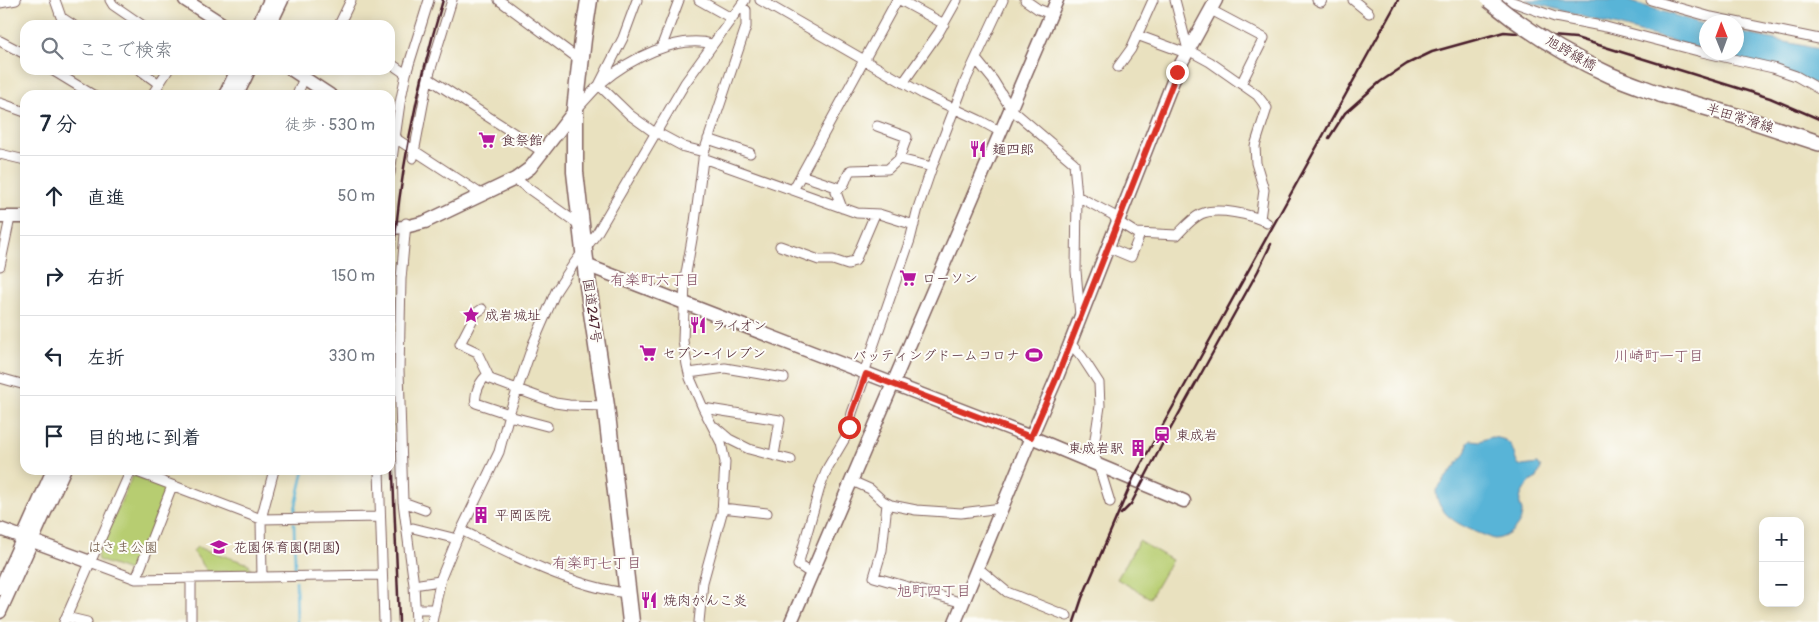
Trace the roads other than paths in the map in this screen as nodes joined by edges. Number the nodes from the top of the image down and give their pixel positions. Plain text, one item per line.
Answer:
1 (16, 0) edge
2 (55, 0) edge
3 (110, 0) edge
4 (186, 0) edge
5 (270, 0) edge
6 (282, 0) edge
7 (351, 0) edge
8 (429, 0) edge
9 (452, 0) edge
10 (499, 0) edge
11 (589, 0) edge
12 (637, 0) edge
13 (679, 0) edge
14 (699, 0) edge
15 (760, 0) edge
16 (899, 0) edge
17 (957, 0) edge
18 (1003, 0) edge
19 (1026, 0) edge
20 (1057, 0) edge
21 (1154, 0) edge
22 (1175, 0) edge
23 (1317, 0) edge
24 (1322, 0) edge
25 (1353, 0) edge
26 (1489, 0) edge
27 (1495, 0) edge
28 (1507, 0) edge
29 (1651, 0) edge
30 (0, 3) edge
31 (742, 3) edge
32 (1214, 5) edge
33 (1369, 13) dead end
34 (1051, 14) junction
35 (732, 18) junction
36 (58, 20) edge
37 (134, 20) edge
38 (216, 20) edge
39 (260, 20) edge
40 (272, 20) edge
41 (341, 20) edge
42 (944, 24) junction
43 (1137, 35) junction
44 (1819, 38) edge
45 (0, 41) edge
46 (712, 44) junction
47 (661, 48) junction
48 (20, 51) edge
49 (1187, 52) junction
50 (976, 59) junction
51 (580, 60) junction
52 (865, 60) junction
53 (395, 66) edge
54 (1118, 67) dead end
55 (406, 74) junction
56 (60, 75) edge
57 (147, 75) edge
58 (165, 75) edge
59 (235, 75) edge
60 (246, 75) edge
61 (300, 75) edge
62 (304, 78) junction
63 (428, 78) junction
64 (903, 83) junction
65 (159, 84) junction
66 (1241, 84) junction
67 (599, 85) junction
68 (1819, 88) edge
69 (85, 90) edge
70 (155, 90) edge
71 (227, 90) edge
72 (239, 90) edge
73 (299, 90) edge
74 (322, 90) edge
75 (1661, 92) junction
76 (0, 103) edge
77 (954, 108) junction
78 (1011, 108) junction
79 (20, 110) edge
80 (576, 110) junction
81 (395, 126) edge
82 (878, 126) dead end
83 (656, 132) junction
84 (1001, 132) junction
85 (395, 138) edge
86 (1819, 138) edge
87 (708, 139) junction
88 (1819, 143) edge
89 (543, 152) junction
90 (750, 153) dead end
91 (0, 154) edge
92 (414, 154) junction
93 (703, 155) junction
94 (20, 159) edge
95 (899, 159) junction
96 (932, 167) junction
97 (801, 175) junction
98 (515, 179) junction
99 (839, 188) junction
100 (793, 190) junction
101 (481, 194) junction
102 (1077, 196) junction
103 (842, 208) junction
104 (875, 214) junction
105 (20, 217) edge
106 (5, 218) edge
107 (1118, 221) junction
108 (405, 225) junction
109 (581, 226) junction
110 (914, 226) junction
111 (395, 227) edge
112 (1140, 234) junction
113 (780, 246) dead end
114 (1107, 247) junction
115 (581, 260) junction
116 (0, 266) edge
117 (684, 302) junction
118 (482, 309) dead end
119 (1080, 317) junction
120 (1070, 344) junction
121 (689, 373) junction
122 (865, 373) junction
123 (488, 375) junction
124 (0, 378) edge
125 (784, 378) dead end
126 (20, 384) edge
127 (894, 384) junction
128 (518, 390) junction
129 (606, 406) junction
130 (702, 408) junction
131 (509, 415) junction
132 (710, 424) junction
133 (547, 426) dead end
134 (1031, 437) junction
135 (774, 454) junction
136 (792, 460) dead end
137 (1099, 465) junction
138 (51, 475) edge
139 (61, 475) edge
140 (129, 475) edge
141 (144, 475) edge
142 (273, 475) edge
143 (378, 475) edge
144 (852, 482) junction
145 (172, 486) junction
146 (1184, 501) dead end
147 (403, 502) junction
148 (1110, 502) dead end
149 (887, 504) junction
150 (722, 508) junction
151 (1002, 508) junction
152 (425, 510) dead end
153 (766, 513) dead end
154 (380, 517) junction
155 (261, 519) junction
156 (413, 528) dead end
157 (0, 529) edge
158 (459, 535) junction
159 (27, 538) junction
160 (90, 562) junction
161 (978, 568) junction
162 (812, 574) junction
163 (382, 575) junction
164 (262, 577) junction
165 (136, 579) junction
166 (191, 579) junction
167 (440, 581) junction
168 (420, 584) dead end
169 (0, 589) edge
170 (627, 593) junction
171 (963, 603) junction
172 (416, 609) junction
173 (435, 609) junction
174 (0, 612) edge
175 (1067, 616) dead end
176 (65, 620) edge
177 (87, 622) edge
178 (191, 622) edge
179 (384, 622) edge
180 (416, 622) edge
181 (432, 622) edge
182 (631, 622) edge
183 (699, 622) edge
184 (791, 622) edge
185 (955, 622) edge

1 - 30 street
2 - 36 street
3 - 37 street
4 - 38 street
5 - 39 street
6 - 40 street
7 - 41 street
8 - 55 street
9 - 63 street
10 - 51 street
11 - 51 highway, 国道247号
12 - 67 street
13 - 47 street
14 - 35 street
15 - 52 street
16 - 42 street
16 - 52 street
17 - 42 street
18 - 50 street
19 - 34 street
20 - 34 street
21 - 43 street
22 - 49 street
23 - 24 street
25 - 33 street
26 - 75 main road, 旭跨線橋, bridge
27 - 75 main road, 旭跨線橋, bridge
28 - 68 street
29 - 44 street
31 - 35 street
31 - 87 street
32 - 49 street
32 - 66 street
34 - 78 street
35 - 46 street
42 - 64 street
43 - 49 street
43 - 54 street
45 - 48 street
46 - 47 street
46 - 83 street
47 - 67 street
49 - 66 street
49 - 107 street
50 - 77 street
50 - 78 street
51 - 80 highway, 国道247号
52 - 64 street
52 - 97 street
53 - 55 street
55 - 81 street
56 - 69 street
57 - 65 street
58 - 65 street
59 - 71 street
60 - 72 street
61 - 62 street
62 - 73 street
62 - 74 street
63 - 89 street
63 - 92 street
64 - 77 street
65 - 70 street
66 - 112 street
67 - 80 street
67 - 83 street
75 - 86 main road, 半田常滑線
75 - 88 main road, 半田常滑線
76 - 79 street
77 - 84 street
77 - 96 street
78 - 84 street
78 - 102 street
80 - 89 street
80 - 109 highway, 国道247号
82 - 95 street
83 - 93 street
83 - 115 street
84 - 127 street
85 - 92 street
87 - 90 street
87 - 93 street
89 - 98 street
91 - 94 street
92 - 101 street
93 - 100 street
93 - 117 street
95 - 96 street
95 - 99 street
96 - 110 street
97 - 99 street
97 - 100 street
98 - 101 street
98 - 109 street
99 - 103 street
100 - 103 street
101 - 108 street
102 - 107 street
102 - 119 street
103 - 104 street
104 - 110 street
104 - 113 street
105 - 106 street
106 - 116 street
107 - 112 street
107 - 114 street
108 - 111 street
108 - 147 street
109 - 115 highway, 国道247号
110 - 122 street
112 - 114 street
114 - 119 street
115 - 117 street
115 - 128 street
115 - 129 highway, 国道247号
117 - 121 street
117 - 122 street
118 - 123 street
119 - 120 street
120 - 134 street
120 - 137 street
121 - 125 street
121 - 130 street
122 - 127 street
122 - 162 street
123 - 128 street
123 - 131 street
124 - 126 street
127 - 134 street
127 - 144 street
128 - 129 street
128 - 131 street
129 - 170 highway, 国道247号
130 - 132 street
130 - 135 street
131 - 133 street
131 - 158 street
132 - 135 street
132 - 150 street
134 - 137 street
134 - 151 street
135 - 136 street
137 - 146 street
137 - 148 street
138 - 159 street
139 - 159 street
140 - 160 street
141 - 145 street
142 - 155 street
143 - 154 street
144 - 149 street
144 - 162 street
145 - 155 street
145 - 165 street
147 - 152 street
147 - 172 street
149 - 151 street
149 - 171 street
150 - 153 street
150 - 183 street
151 - 161 street
154 - 155 street
154 - 163 street
155 - 164 street
156 - 158 street
157 - 159 street
158 - 167 street
158 - 170 street
159 - 160 street
159 - 169 street
159 - 174 street
160 - 165 street
160 - 176 street
161 - 171 street
161 - 175 street
162 - 184 street
163 - 164 street
163 - 179 street
164 - 166 street
165 - 166 street
166 - 178 street
167 - 168 street
167 - 173 street
170 - 182 highway, 国道247号
171 - 185 street
172 - 173 street
172 - 180 street
173 - 181 street
176 - 177 street

